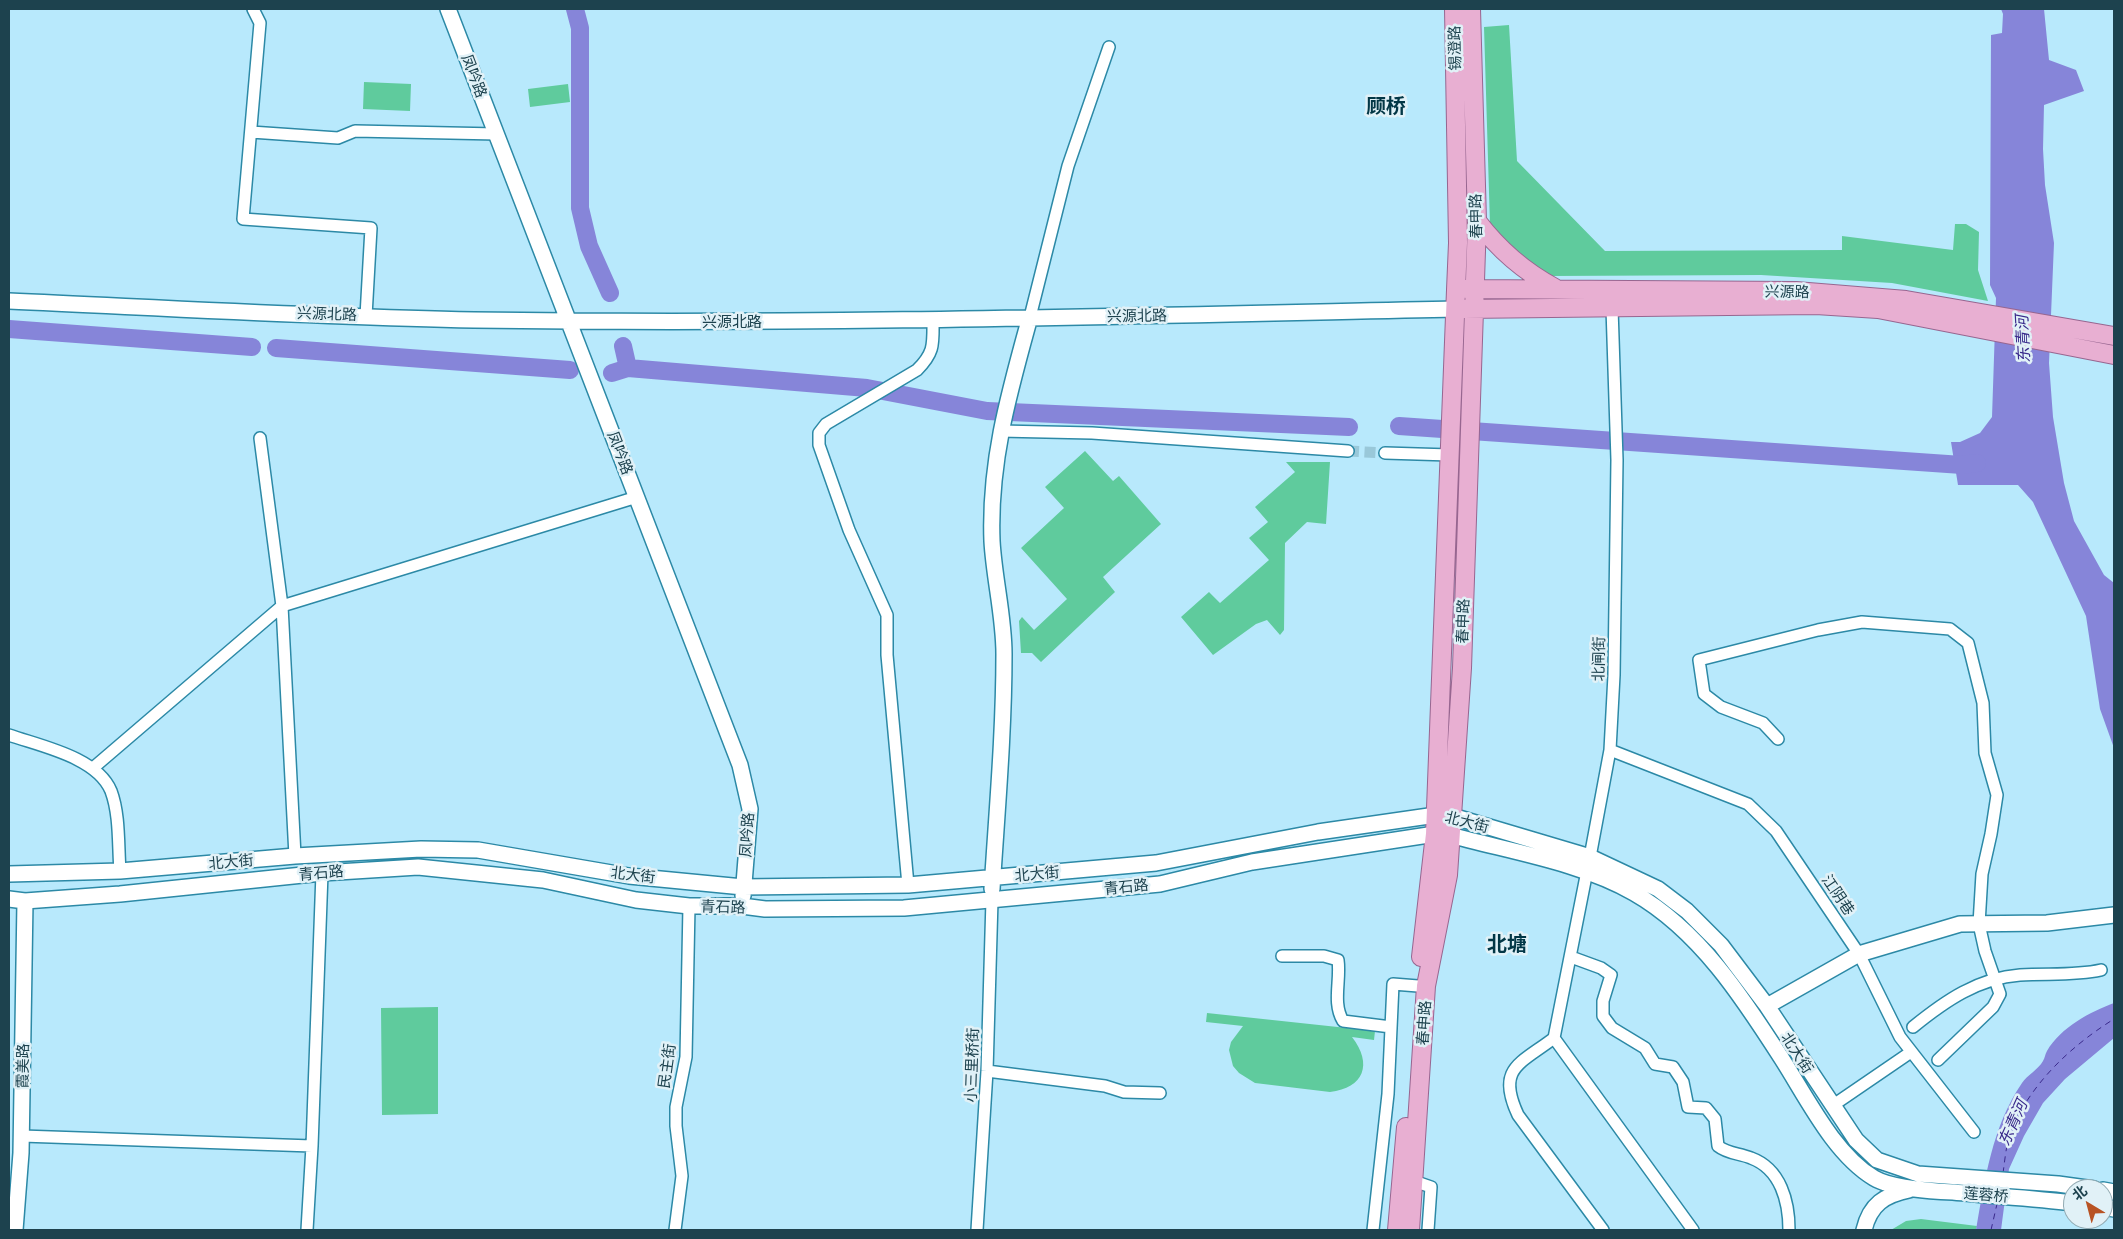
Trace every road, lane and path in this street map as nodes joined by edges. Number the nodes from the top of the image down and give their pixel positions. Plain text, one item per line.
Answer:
1 (253, 9) edge
2 (448, 9) edge
3 (1454, 9) edge
4 (1471, 9) edge
5 (1109, 47) dead end
6 (1456, 87) joint
7 (251, 132) junction
8 (497, 134) junction
9 (1477, 221) junction
10 (1476, 289) junction
11 (1456, 290) junction
12 (1557, 290) junction
13 (9, 301) edge
14 (1456, 308) junction
15 (1612, 308) junction
16 (1475, 309) junction
17 (366, 316) junction
18 (1030, 318) junction
19 (933, 319) junction
20 (1974, 320) junction
21 (570, 321) junction
22 (2114, 336) edge
23 (2081, 340) junction
24 (2114, 356) edge
25 (1001, 427) junction
26 (260, 438) dead end
27 (1450, 448) junction
28 (1348, 451) tunnel mouth
29 (1386, 453) tunnel mouth
30 (637, 497) junction
31 (282, 606) junction
32 (9, 735) edge
33 (1778, 739) dead end
34 (1610, 750) junction
35 (93, 768) junction
36 (1444, 815) junction
37 (1443, 835) junction
38 (295, 856) junction
39 (1588, 864) junction
40 (120, 871) junction
41 (322, 873) junction
42 (9, 874) edge
43 (993, 878) junction
44 (908, 884) junction
45 (743, 887) junction
46 (9, 899) edge
47 (992, 900) junction
48 (25, 901) junction
49 (689, 906) junction
50 (742, 906) junction
51 (2114, 915) edge
52 (1979, 924) junction
53 (1858, 954) junction
54 (1282, 956) dead end
55 (1571, 957) junction
56 (2101, 970) dead end
57 (1995, 979) junction
58 (1418, 986) junction
59 (1767, 1006) junction
60 (1391, 1027) junction
61 (1914, 1027) dead end
62 (1554, 1038) junction
63 (1911, 1052) junction
64 (1938, 1060) dead end
65 (987, 1071) junction
66 (1160, 1093) dead end
67 (1832, 1106) junction
68 (1974, 1132) dead end
69 (22, 1136) junction
70 (312, 1146) junction
71 (1877, 1160) junction
72 (1918, 1174) joint
73 (1408, 1179) junction
74 (1875, 1179) junction
75 (2063, 1185) edge
76 (1914, 1189) junction
77 (2063, 1202) edge
78 (1865, 1228) edge
79 (15, 1230) edge
80 (307, 1230) edge
81 (675, 1230) edge
82 (977, 1230) edge
83 (1373, 1230) edge
84 (1397, 1230) edge
85 (1410, 1230) edge
86 (1428, 1230) edge
87 (1603, 1230) edge
88 (1693, 1230) edge
89 (1789, 1230) edge

1 - 7 street
2 - 8 main road, 凤吟路
3 - 6 main road, 锡澄路
4 - 9 main road, 春申路
5 - 18 street
6 - 11 main road, 春申路
7 - 8 street
7 - 17 street
8 - 21 main road, 凤吟路
9 - 10 main road, 春申路
9 - 12 main road
10 - 11 main road, 兴源路
10 - 12 main road, 兴源路
10 - 16 main road, 春申路
11 - 14 main road, 春申路
12 - 20 main road, 兴源路
13 - 17 main road, 兴源北路
14 - 16 main road, 兴源路
14 - 18 main road, 兴源北路
14 - 27 main road, 春申路
15 - 16 main road, 兴源路
15 - 20 main road, 兴源路
15 - 34 street, 北闸街
16 - 36 main road, 春申路
17 - 21 main road, 兴源北路
18 - 19 main road, 兴源北路
18 - 25 main road
19 - 21 main road, 兴源北路
19 - 44 street
20 - 23 main road
21 - 30 main road, 凤吟路
22 - 23 main road
23 - 24 main road
25 - 28 street
25 - 43 main road
26 - 31 street
27 - 29 street
27 - 36 main road, 春申路
30 - 31 street
30 - 45 main road, 凤吟路
31 - 35 street
31 - 38 street
32 - 35 street
33 - 52 street
34 - 39 street, 北闸街
34 - 53 street, 江阴巷
35 - 40 street
36 - 37 main road, 春申路
36 - 39 main road, 北大街
36 - 43 main road, 北大街
37 - 39 main road, 北大街
37 - 47 main road, 青石路
37 - 58 main road, 春申路
37 - 73 main road, 春申路
38 - 40 main road, 北大街
38 - 45 main road, 北大街
39 - 55 street, 北闸街
39 - 59 main road, 北大街
39 - 74 main road, 北大街
40 - 42 main road, 北大街
41 - 48 main road, 青石路
41 - 49 main road, 青石路
41 - 70 street
43 - 44 main road, 北大街
43 - 47 main road
44 - 45 main road, 北大街
45 - 50 main road, 凤吟路
46 - 48 main road, 青石路
47 - 50 main road, 青石路
47 - 65 street, 小三里桥街
48 - 69 main road, 霞美路
49 - 50 main road, 青石路
49 - 81 street, 民主街
51 - 52 main road
52 - 53 main road
52 - 57 street
53 - 59 main road
53 - 63 street, 江阴巷
54 - 60 street
55 - 62 street, 北闸街
55 - 89 street
56 - 57 street
57 - 61 street
57 - 64 street
58 - 60 street
58 - 73 main road, 春申路
59 - 67 main road, 北大街
60 - 83 street
62 - 87 street
62 - 88 street
63 - 67 street
63 - 68 street, 江阴巷
65 - 66 street
65 - 82 street, 小三里桥街
67 - 71 main road, 北大街
69 - 70 street
69 - 79 main road, 霞美路
70 - 80 street
71 - 72 main road, 北大街
71 - 74 main road
72 - 75 main road, 莲蓉桥
73 - 84 main road, 春申路
73 - 85 main road, 春申路
73 - 86 street
74 - 76 main road, 北大街
74 - 78 main road
76 - 77 main road, 莲蓉桥
76 - 78 main road

